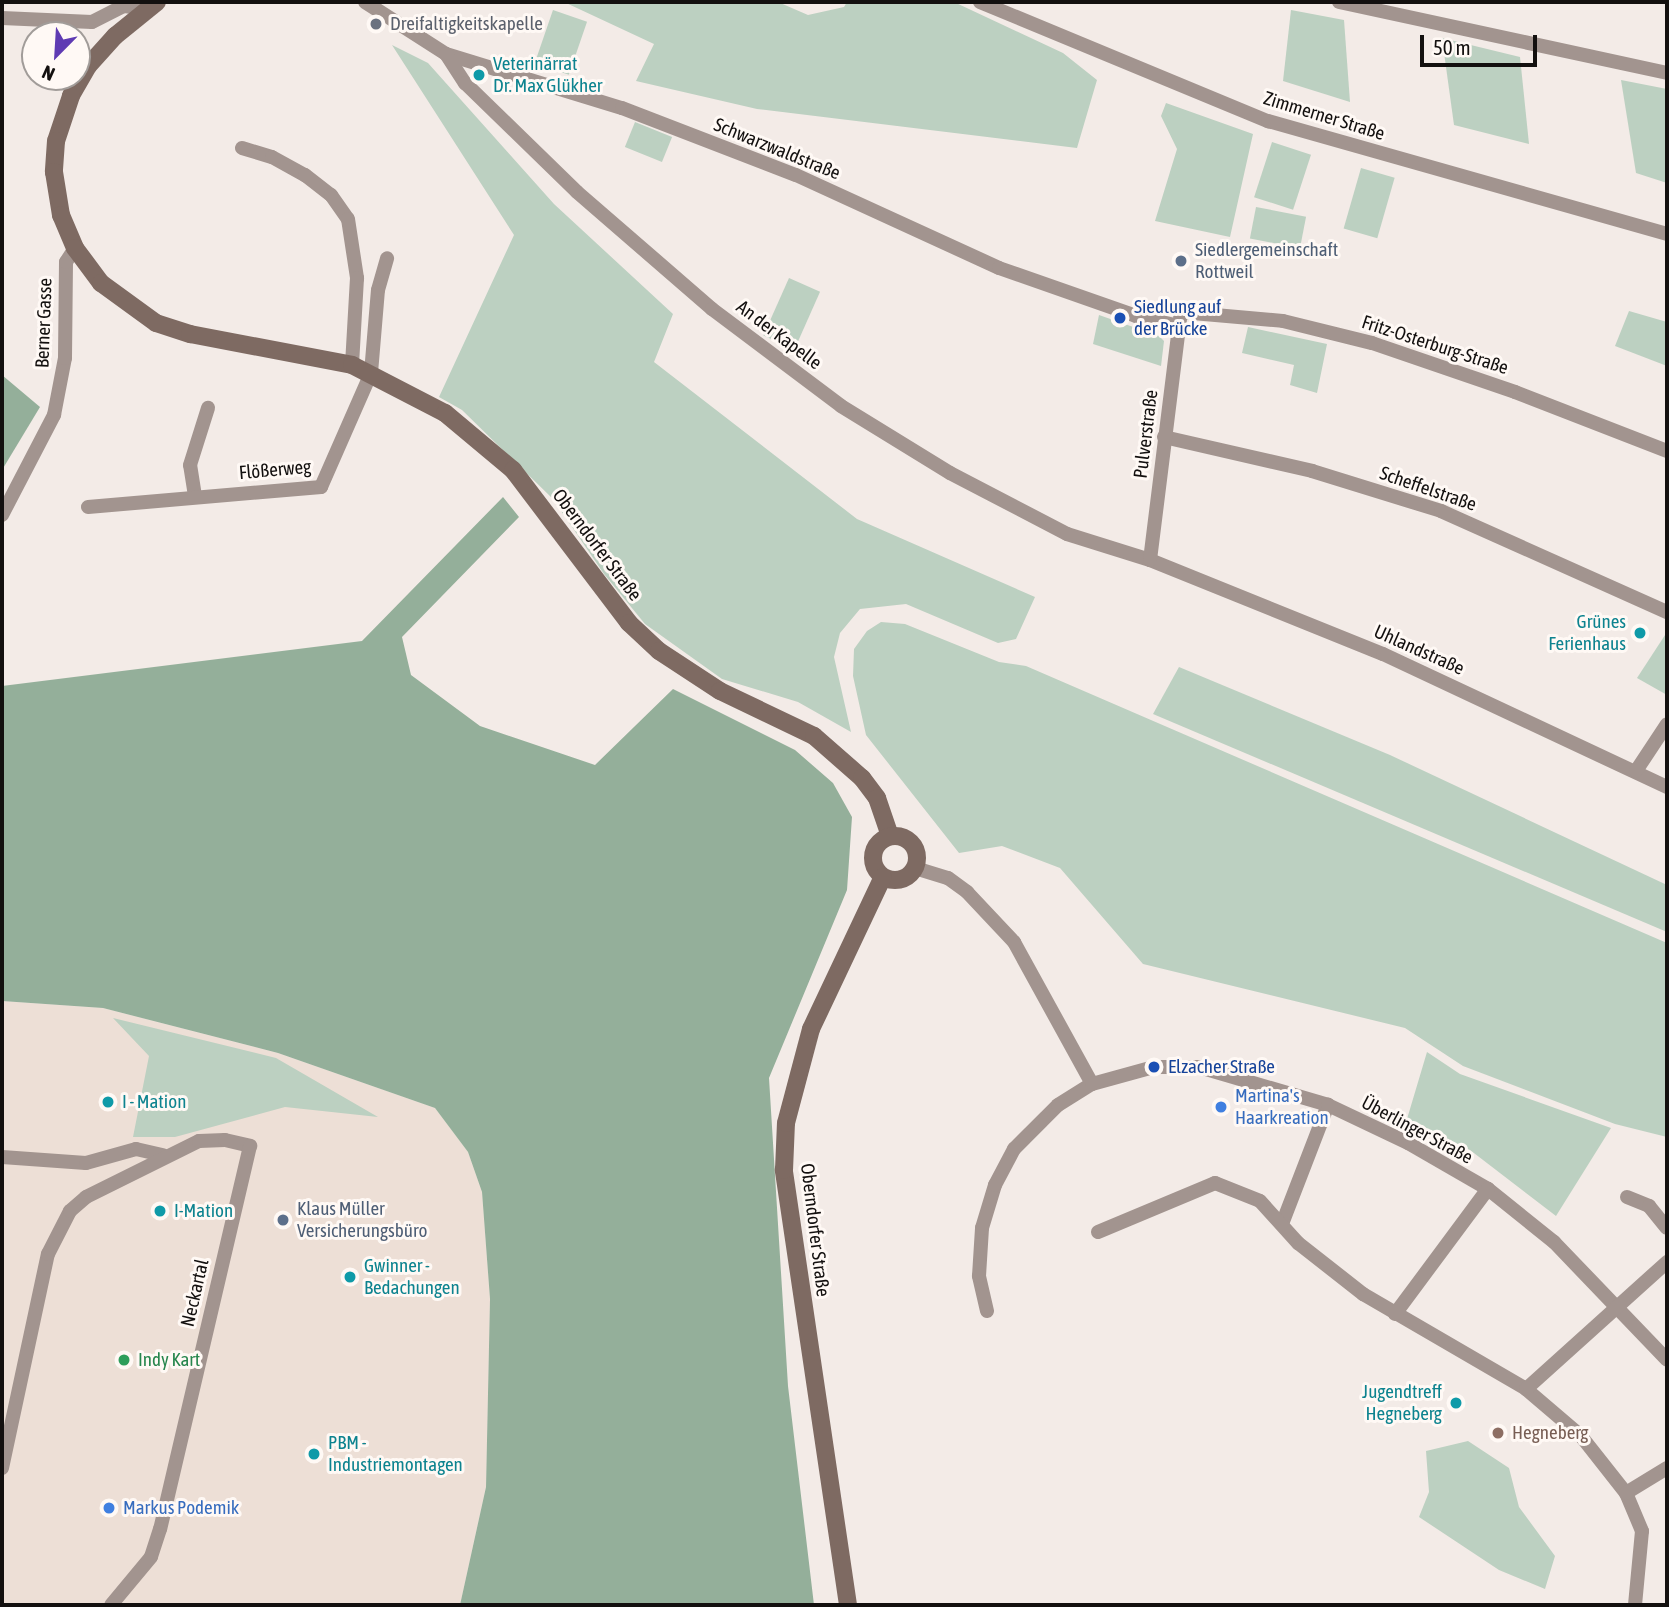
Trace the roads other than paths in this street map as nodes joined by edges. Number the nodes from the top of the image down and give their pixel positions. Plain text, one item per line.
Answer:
1 (365, 2) edge
2 (980, 2) edge
3 (1339, 2) edge
4 (153, 6) edge
5 (2, 18) edge
6 (446, 54) junction
7 (1667, 73) edge
8 (242, 148) dead end
9 (1667, 234) edge
10 (75, 248) junction
11 (387, 258) dead end
12 (1180, 319) junction
13 (352, 365) junction
14 (371, 373) junction
15 (208, 408) dead end
16 (1164, 437) junction
17 (1667, 451) edge
18 (195, 496) junction
19 (88, 507) dead end
20 (2, 515) edge
21 (1150, 560) junction
22 (1667, 612) edge
23 (1667, 724) edge
24 (1636, 772) junction
25 (1667, 787) edge
26 (890, 836) junction
27 (915, 868) junction
28 (883, 877) junction
29 (1092, 1084) junction
30 (1328, 1105) junction
31 (163, 1155) junction
32 (2, 1157) edge
33 (1488, 1189) junction
34 (1627, 1196) dead end
35 (1282, 1224) junction
36 (1667, 1228) edge
37 (1098, 1232) dead end
38 (1667, 1262) edge
39 (1618, 1304) junction
40 (988, 1311) dead end
41 (1395, 1314) junction
42 (1667, 1360) edge
43 (1527, 1389) junction
44 (2, 1468) edge
45 (1667, 1468) edge
46 (1626, 1493) junction
47 (111, 1605) edge
48 (848, 1605) edge
49 (1635, 1605) edge

1 - 6 street, Schwarzwaldstraße
2 - 9 street, Zimmerner Straße
3 - 7 street
4 - 5 street, Oberndorfer Straße
4 - 10 street, Oberndorfer Straße
6 - 12 street, Schwarzwaldstraße
6 - 21 street, An der Kapelle
8 - 13 street
10 - 13 street, Oberndorfer Straße
10 - 20 street, Berner Gasse
11 - 14 street
12 - 16 street, Pulverstraße
12 - 17 street, Fritz-Osterburg-Straße
13 - 14 street, Oberndorfer Straße
14 - 18 street, Flößerweg
14 - 26 street, Oberndorfer Straße
15 - 18 street
16 - 21 street, Pulverstraße
16 - 22 street, Scheffelstraße
18 - 19 street, Flößerweg
21 - 24 street, Uhlandstraße
23 - 24 street
24 - 25 street, Uhlandstraße
26 - 27 street
26 - 28 street
27 - 28 street
27 - 29 street
28 - 48 street, Oberndorfer Straße
29 - 30 street, Überlinger Straße
29 - 40 street
30 - 33 street, Überlinger Straße
30 - 35 street
31 - 32 street, Neckartal
31 - 44 street, Neckartal
31 - 47 street, Neckartal
33 - 39 street, Überlinger Straße
33 - 41 street
34 - 36 street
35 - 37 street
35 - 41 street
38 - 39 street
39 - 42 street, Überlinger Straße
39 - 43 street
41 - 43 street
43 - 46 street
45 - 46 street
46 - 49 street

